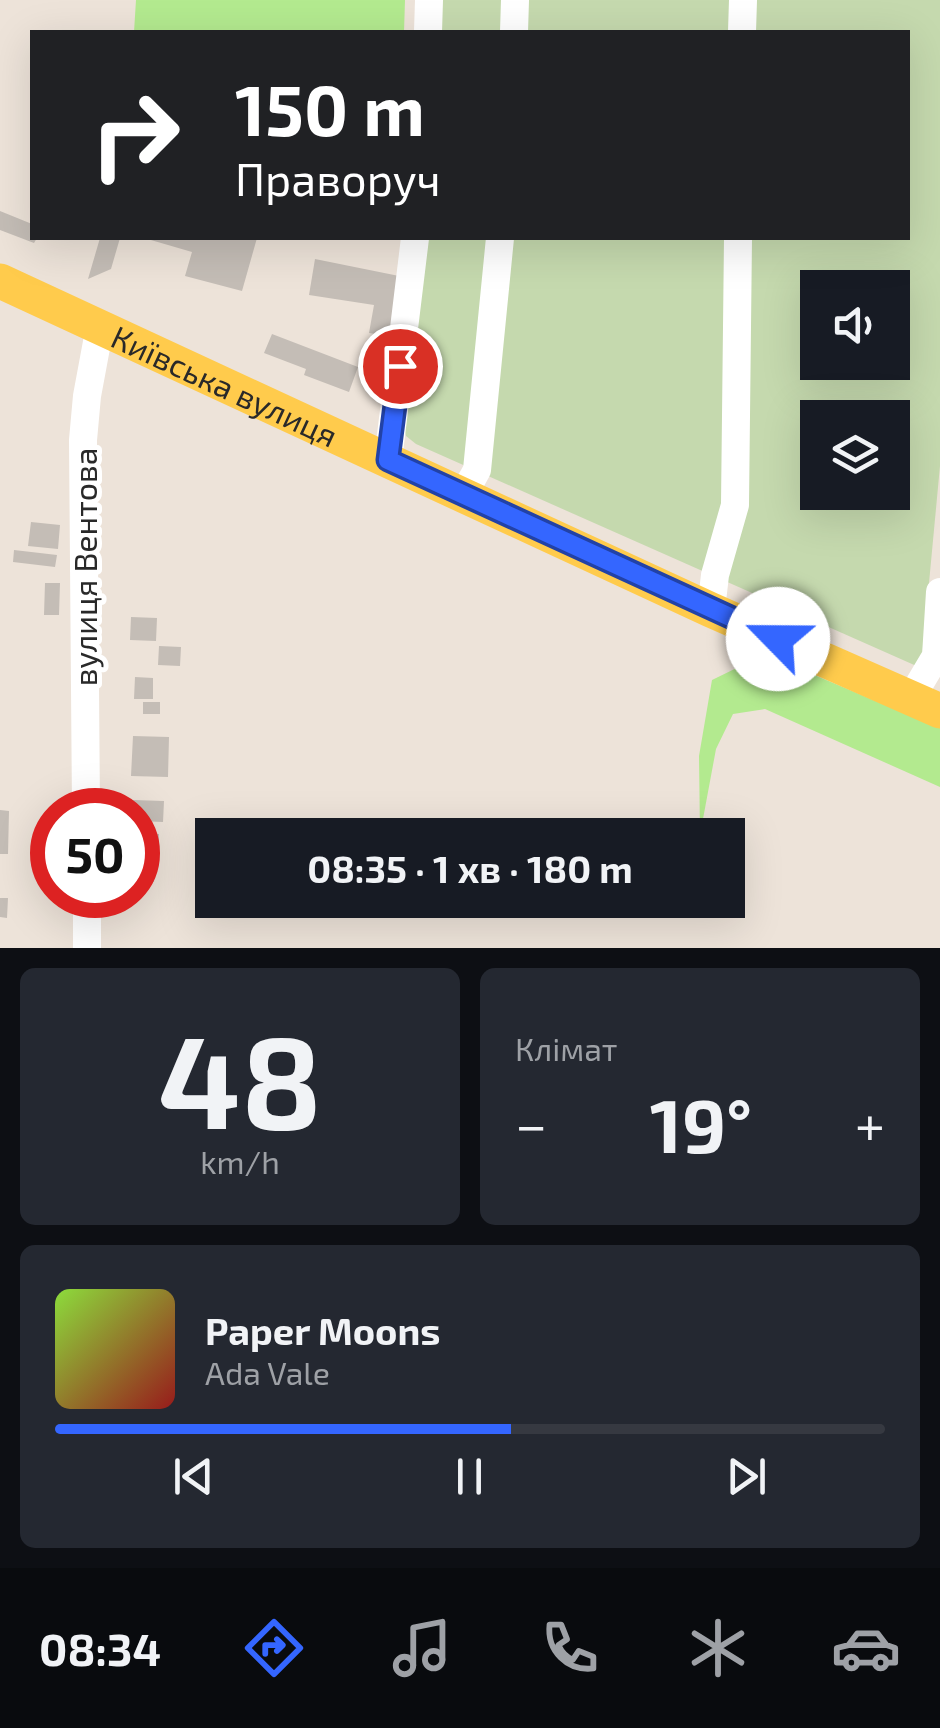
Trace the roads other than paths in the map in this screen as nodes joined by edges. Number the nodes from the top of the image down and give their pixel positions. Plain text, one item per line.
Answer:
1 (429, 0) edge
2 (515, 0) edge
3 (742, 0) edge
4 (428, 30) edge
5 (514, 30) edge
6 (742, 30) edge
7 (415, 240) edge
8 (500, 240) edge
9 (738, 240) edge
10 (0, 281) edge
11 (100, 326) junction
12 (388, 460) junction
13 (464, 495) junction
14 (940, 592) edge
15 (711, 610) junction
16 (926, 704) edge
17 (86, 788) edge
18 (88, 918) edge
19 (87, 948) edge

1 - 4 street
2 - 5 street
3 - 6 street
7 - 12 street
8 - 13 street
9 - 15 street
10 - 11 main road, Київська вулиця
11 - 12 main road, Київська вулиця
11 - 17 street, вулиця Вентова
12 - 13 main road, Київська вулиця
13 - 15 main road, Київська вулиця
14 - 16 street
15 - 16 main road, Київська вулиця
18 - 19 street

